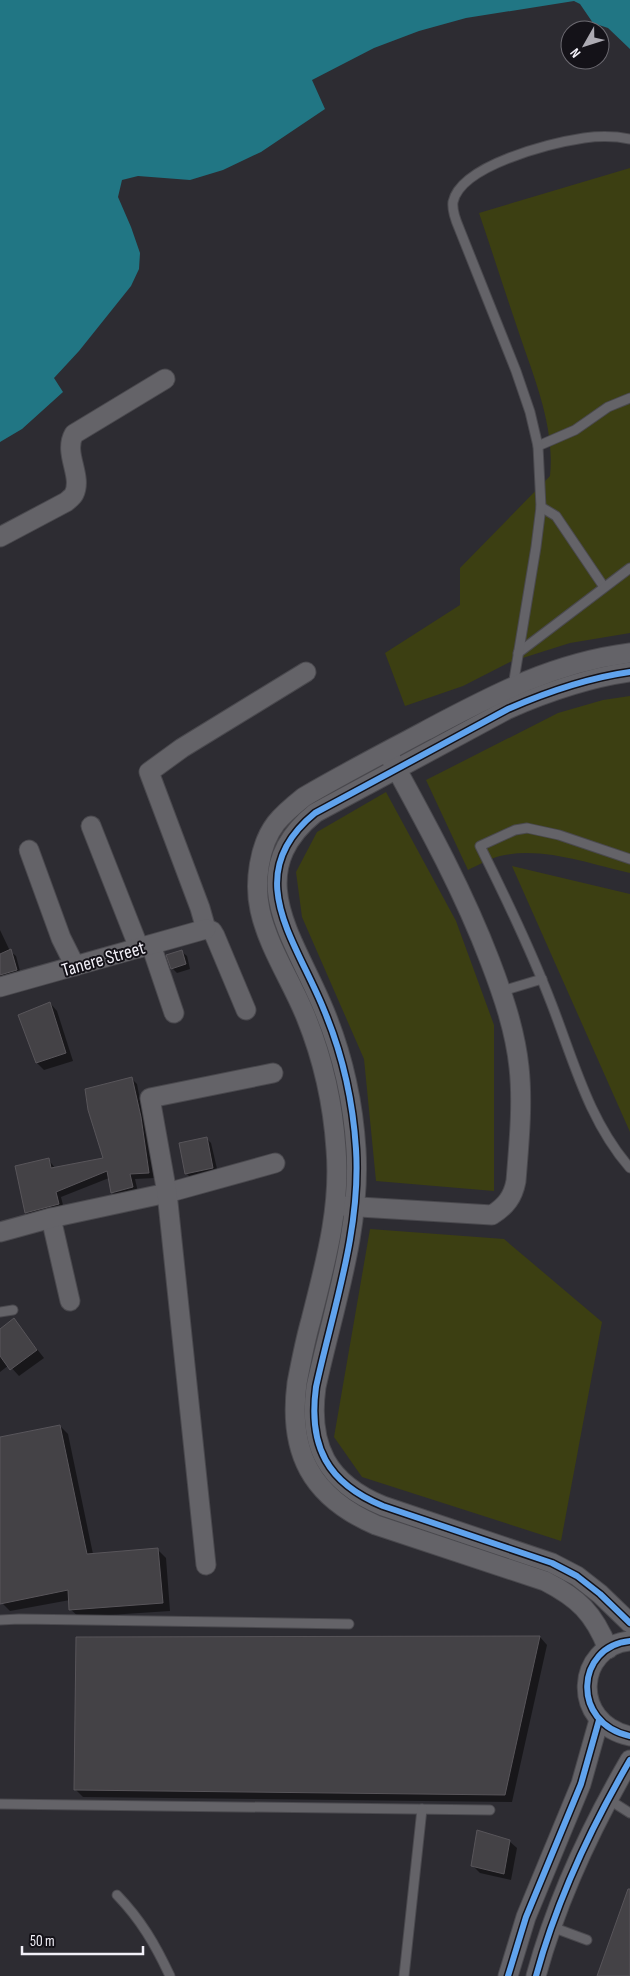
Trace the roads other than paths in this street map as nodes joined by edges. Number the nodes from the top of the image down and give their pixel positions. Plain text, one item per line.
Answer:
1 (630, 139) edge
2 (165, 380) dead end
3 (630, 398) edge
4 (538, 446) junction
5 (541, 507) junction
6 (0, 537) edge
7 (630, 568) edge
8 (604, 587) junction
9 (518, 653) junction
10 (630, 653) edge
11 (306, 672) dead end
12 (630, 672) edge
13 (512, 686) junction
14 (387, 751) junction
15 (396, 768) junction
16 (91, 826) dead end
17 (29, 850) dead end
18 (630, 859) edge
19 (206, 930) junction
20 (145, 946) junction
21 (74, 966) junction
22 (542, 979) junction
23 (0, 987) edge
24 (502, 991) junction
25 (246, 1010) dead end
26 (174, 1013) dead end
27 (273, 1072) dead end
28 (275, 1163) dead end
29 (630, 1168) edge
30 (167, 1193) junction
31 (335, 1205) junction
32 (354, 1207) junction
33 (51, 1218) junction
34 (0, 1232) edge
35 (324, 1268) junction
36 (343, 1273) junction
37 (70, 1302) dead end
38 (13, 1310) dead end
39 (0, 1312) edge
40 (206, 1564) dead end
41 (0, 1620) edge
42 (630, 1623) edge
43 (349, 1624) dead end
44 (630, 1641) edge
45 (608, 1649) junction
46 (599, 1720) junction
47 (630, 1736) edge
48 (630, 1760) edge
49 (608, 1799) junction
50 (0, 1804) edge
51 (422, 1809) junction
52 (490, 1810) dead end
53 (630, 1813) edge
54 (117, 1895) dead end
55 (552, 1927) junction
56 (587, 1940) dead end
57 (170, 1976) edge
58 (404, 1976) edge
59 (508, 1976) edge
60 (536, 1976) edge

1 - 4 lane
2 - 6 street
3 - 4 lane
4 - 5 lane
5 - 8 lane
5 - 9 lane
7 - 8 lane
8 - 9 lane
9 - 13 lane
10 - 13 street
11 - 19 street
12 - 15 street
13 - 14 street
14 - 15 street
14 - 31 street
15 - 24 street
15 - 32 street
16 - 20 street
17 - 21 street
18 - 22 lane
19 - 20 street, Tanere Street
19 - 25 street
20 - 21 street, Tanere Street
20 - 26 street
21 - 23 street, Tanere Street
22 - 24 lane
22 - 29 lane
24 - 32 street
27 - 30 street
28 - 30 street
30 - 33 street
30 - 40 street
31 - 32 street
31 - 35 street
32 - 36 street
33 - 34 street
33 - 37 street
35 - 36 street
35 - 45 street
36 - 42 street
38 - 39 lane
41 - 43 lane
44 - 45 street
45 - 46 street
46 - 47 street
46 - 59 street
48 - 49 street
49 - 53 lane
49 - 55 street
50 - 51 lane
51 - 52 lane
51 - 58 lane
54 - 57 lane
55 - 56 lane
55 - 60 street

